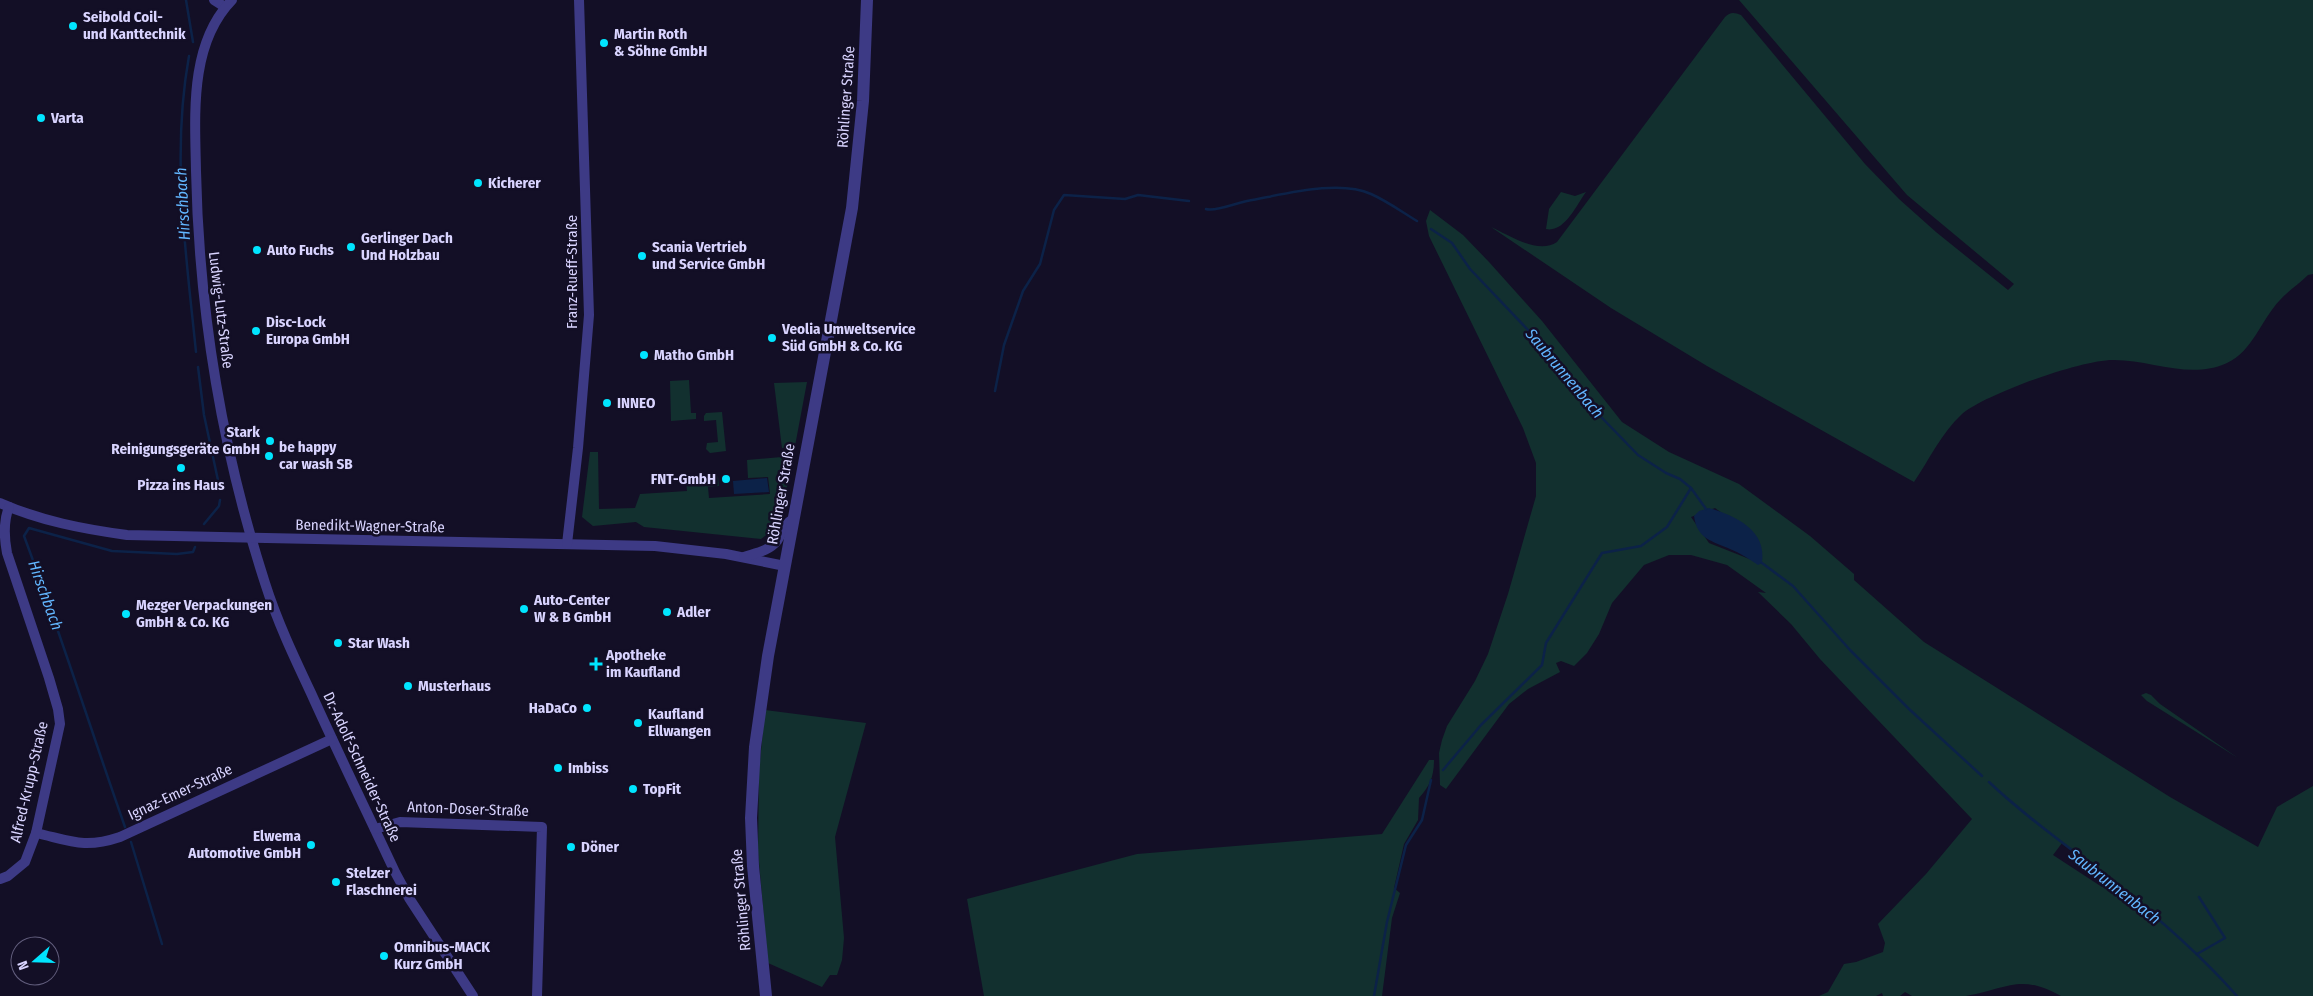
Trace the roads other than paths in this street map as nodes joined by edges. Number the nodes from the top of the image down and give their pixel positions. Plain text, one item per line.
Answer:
1 (214, 0) edge
2 (579, 0) edge
3 (867, 0) edge
4 (228, 4) edge
5 (5, 505) edge
6 (793, 519) junction
7 (251, 538) junction
8 (567, 544) junction
9 (743, 557) junction
10 (785, 566) junction
11 (332, 739) junction
12 (375, 829) junction
13 (36, 833) junction
14 (0, 879) edge
15 (473, 996) edge
16 (537, 996) edge
17 (766, 996) edge

1 - 4 street
2 - 8 street, Franz-Rueff-Straße
3 - 6 street, Röhlinger Straße
4 - 7 street, Ludwig-Lutz-Straße
5 - 7 street, Benedikt-Wagner-Straße
5 - 13 street, Alfred-Krupp-Straße
6 - 9 street, Benedikt-Wagner-Straße
6 - 10 street, Röhlinger Straße
7 - 8 street, Benedikt-Wagner-Straße
7 - 11 street, Dr.-Adolf-Schneider-Straße
8 - 9 street, Benedikt-Wagner-Straße
9 - 10 street, Benedikt-Wagner-Straße
10 - 17 street, Röhlinger Straße
11 - 12 street, Dr.-Adolf-Schneider-Straße
11 - 13 street, Ignaz-Emer-Straße
12 - 15 street, Dr.-Adolf-Schneider-Straße
12 - 16 street, Anton-Doser-Straße
13 - 14 street, Alfred-Krupp-Straße

